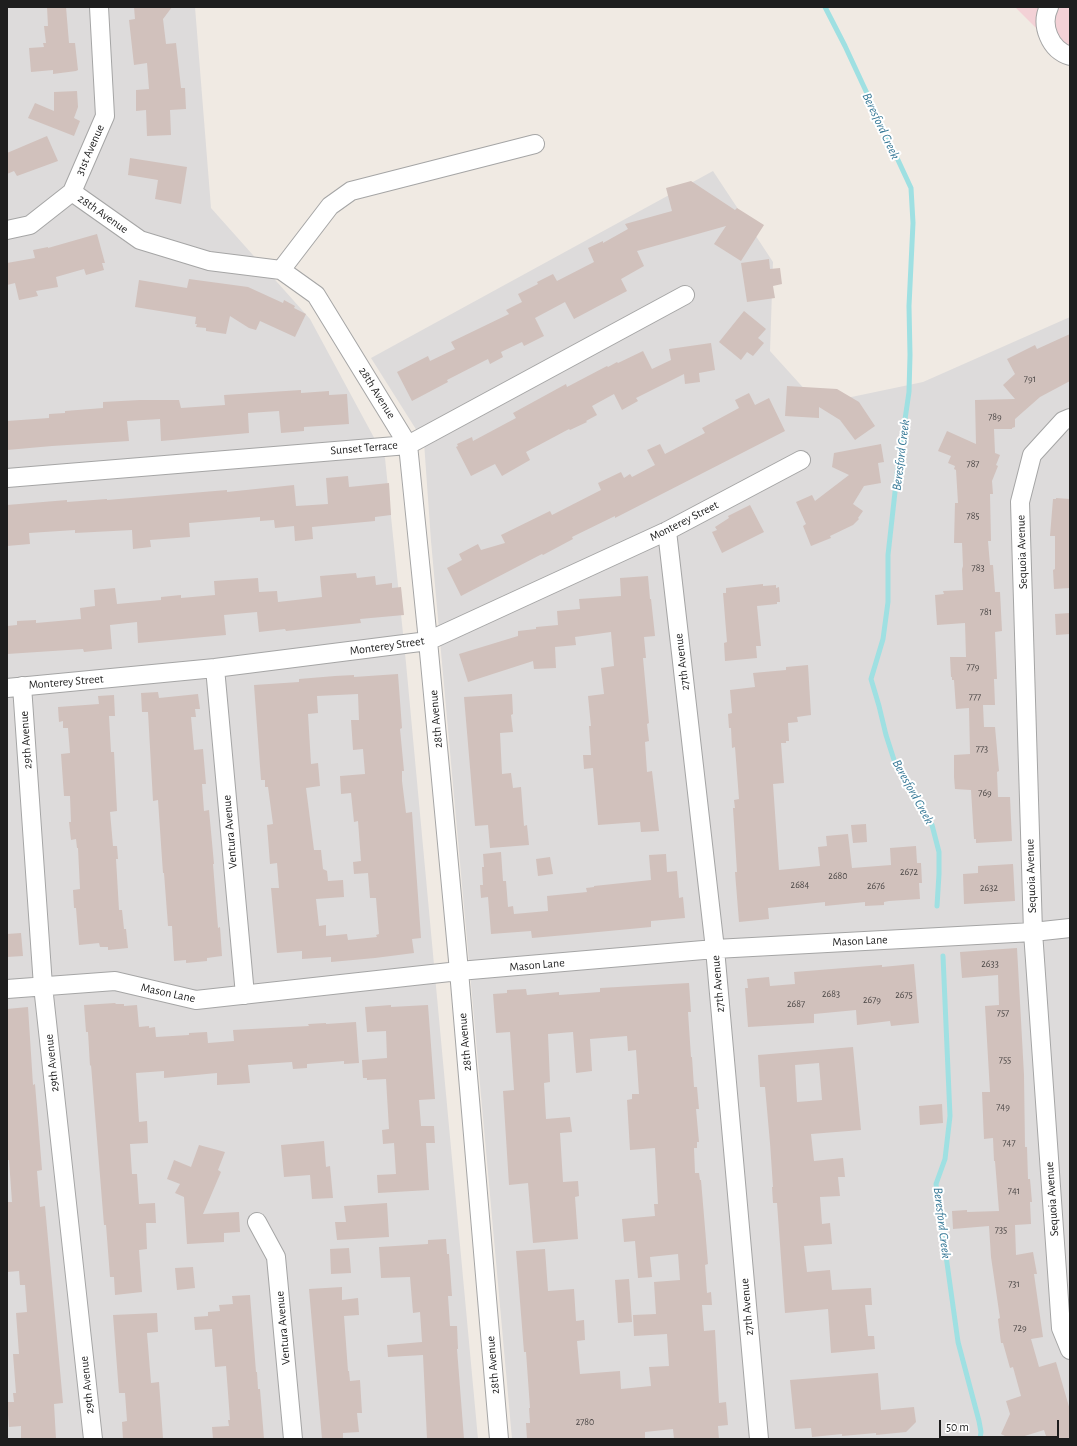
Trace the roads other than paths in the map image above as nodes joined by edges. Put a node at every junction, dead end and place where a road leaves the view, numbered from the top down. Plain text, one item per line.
1 (99, 7) edge
2 (1049, 7) edge
3 (1070, 56) edge
4 (536, 144) dead end
5 (72, 192) junction
6 (7, 230) edge
7 (280, 270) junction
8 (685, 296) dead end
9 (1070, 418) edge
10 (408, 444) junction
11 (800, 460) dead end
12 (7, 478) edge
13 (667, 531) junction
14 (428, 641) junction
15 (215, 668) junction
16 (15, 687) edge
17 (1070, 928) edge
18 (1033, 932) junction
19 (715, 949) junction
20 (459, 971) junction
21 (43, 986) junction
22 (7, 989) edge
23 (245, 995) junction
24 (257, 1222) dead end
25 (1070, 1350) edge
26 (93, 1439) edge
27 (293, 1439) edge
28 (499, 1439) edge
29 (759, 1439) edge

1 - 5 street, 31st Avenue
2 - 3 street
4 - 7 street
5 - 6 street, 31st Avenue
5 - 7 street, 28th Avenue
7 - 10 street, 28th Avenue
8 - 10 street, Sunset Terrace
9 - 18 street, Sequoia Avenue
10 - 12 street, Sunset Terrace
10 - 14 street, 28th Avenue
11 - 13 street, Monterey Street
13 - 14 street, Monterey Street
13 - 19 street, 27th Avenue
14 - 15 street, Monterey Street
14 - 20 street, 28th Avenue
15 - 16 street, Monterey Street
15 - 23 street, Ventura Avenue
16 - 21 street, 29th Avenue
17 - 18 street, Mason Lane
18 - 19 street, Mason Lane
18 - 25 street, Sequoia Avenue
19 - 20 street, Mason Lane
19 - 29 street, 27th Avenue
20 - 23 street, Mason Lane
20 - 28 street, 28th Avenue
21 - 22 street, Mason Lane
21 - 23 street, Mason Lane
21 - 26 street, 29th Avenue
24 - 27 street, Ventura Avenue

